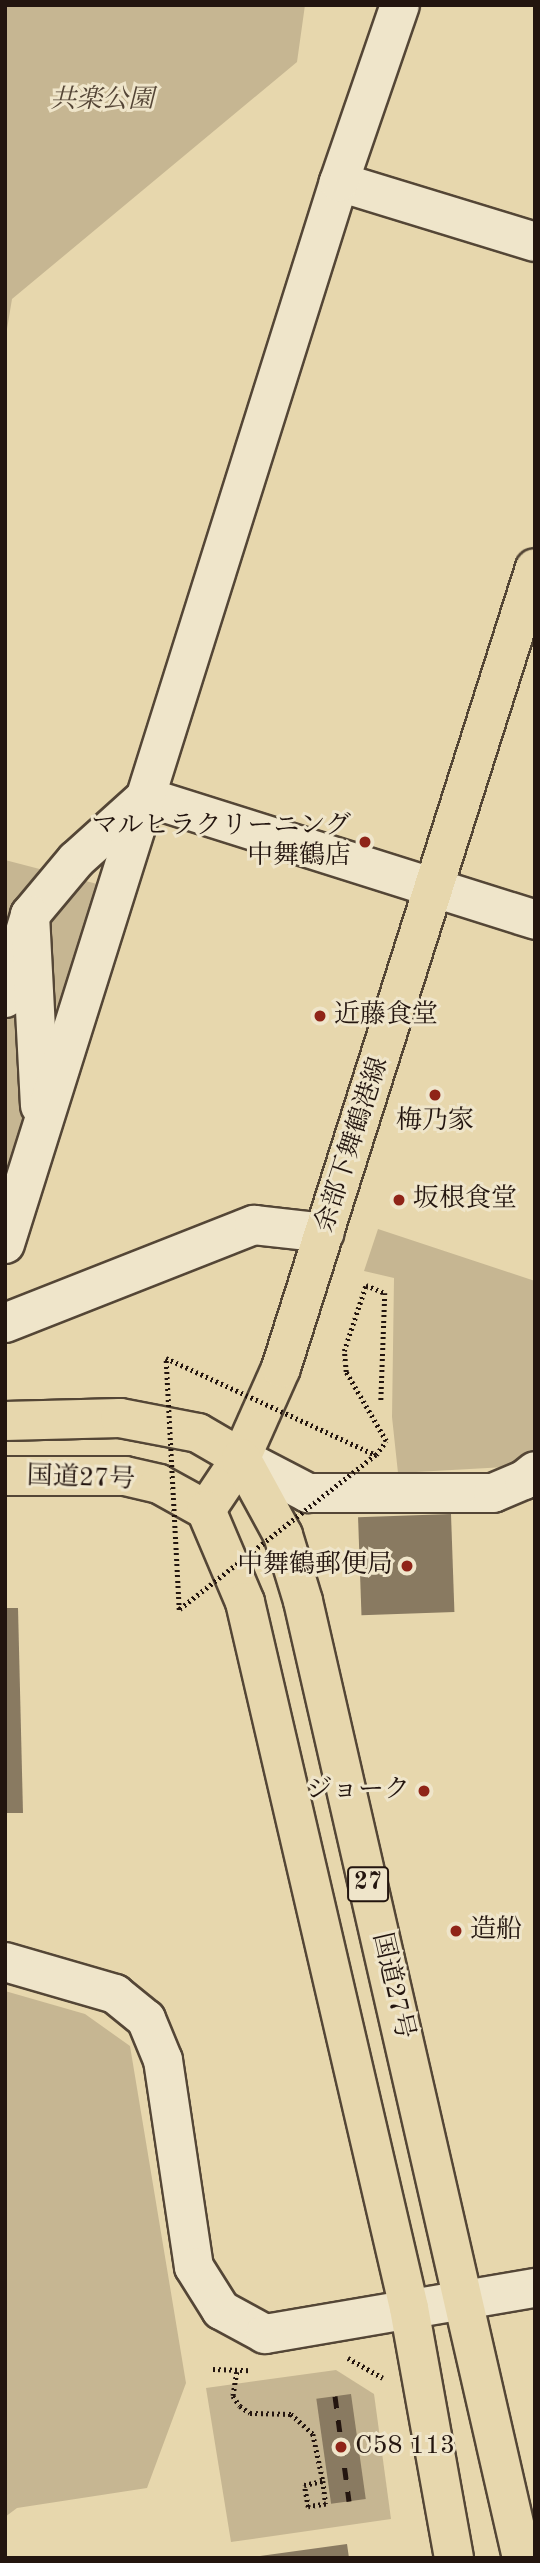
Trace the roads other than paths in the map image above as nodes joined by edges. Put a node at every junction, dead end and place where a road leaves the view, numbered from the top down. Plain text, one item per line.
1 (400, 5) edge
2 (339, 182) junction
3 (535, 242) edge
4 (535, 568) edge
5 (146, 797) junction
6 (434, 887) junction
7 (30, 915) junction
8 (535, 920) edge
9 (5, 998) edge
10 (41, 1132) junction
11 (325, 1233) junction
12 (5, 1244) edge
13 (5, 1323) edge
14 (5, 1422) edge
15 (241, 1458) junction
16 (535, 1471) edge
17 (5, 1476) edge
18 (206, 1510) junction
19 (5, 1962) edge
20 (535, 2288) edge
21 (466, 2303) junction
22 (409, 2308) junction
23 (454, 2558) edge
24 (522, 2558) edge

1 - 2 street
2 - 3 street
2 - 5 street
4 - 6 main road, 余部下舞鶴港線
5 - 6 street
5 - 7 street
5 - 10 street
6 - 8 street
6 - 11 main road, 余部下舞鶴港線
7 - 9 street
7 - 10 street
10 - 12 street
11 - 13 street
11 - 15 main road, 余部下舞鶴港線
14 - 15 main road
15 - 16 street
15 - 18 main road, 余部下舞鶴港線
15 - 21 main road, 国道27号 / 27
17 - 18 main road, 国道27号
18 - 22 main road, 27
19 - 22 street
20 - 21 street
21 - 22 street
21 - 24 main road, 国道27号 / 27
22 - 23 main road, 27

